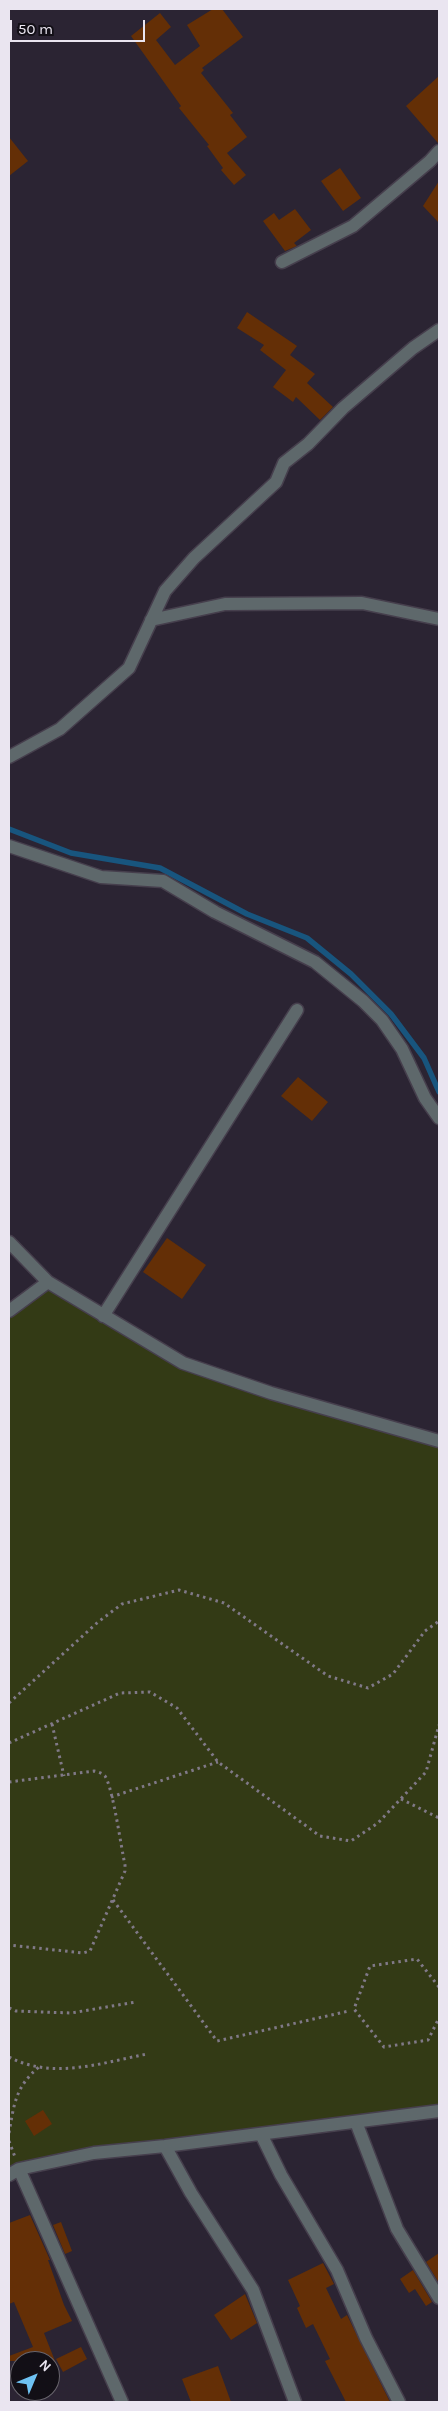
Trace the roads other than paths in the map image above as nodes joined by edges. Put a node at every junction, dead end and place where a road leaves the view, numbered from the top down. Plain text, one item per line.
1 (439, 151) edge
2 (282, 262) dead end
3 (439, 330) edge
4 (439, 619) edge
5 (151, 620) junction
6 (9, 757) edge
7 (9, 846) edge
8 (297, 1010) dead end
9 (439, 1118) edge
10 (9, 1242) edge
11 (48, 1282) junction
12 (9, 1311) edge
13 (102, 1316) junction
14 (439, 1441) edge
15 (439, 2111) edge
16 (356, 2122) junction
17 (261, 2134) junction
18 (165, 2146) junction
19 (14, 2172) edge
20 (439, 2298) edge
21 (122, 2402) edge
22 (295, 2402) edge
23 (399, 2402) edge

1 - 2 street
3 - 5 street
4 - 5 street
5 - 6 street
7 - 9 street
8 - 13 street
10 - 11 street
11 - 12 street
11 - 13 street
13 - 14 street
15 - 16 street
16 - 17 street
16 - 20 street
17 - 18 street
17 - 23 street
18 - 19 street
18 - 22 street
19 - 21 street

